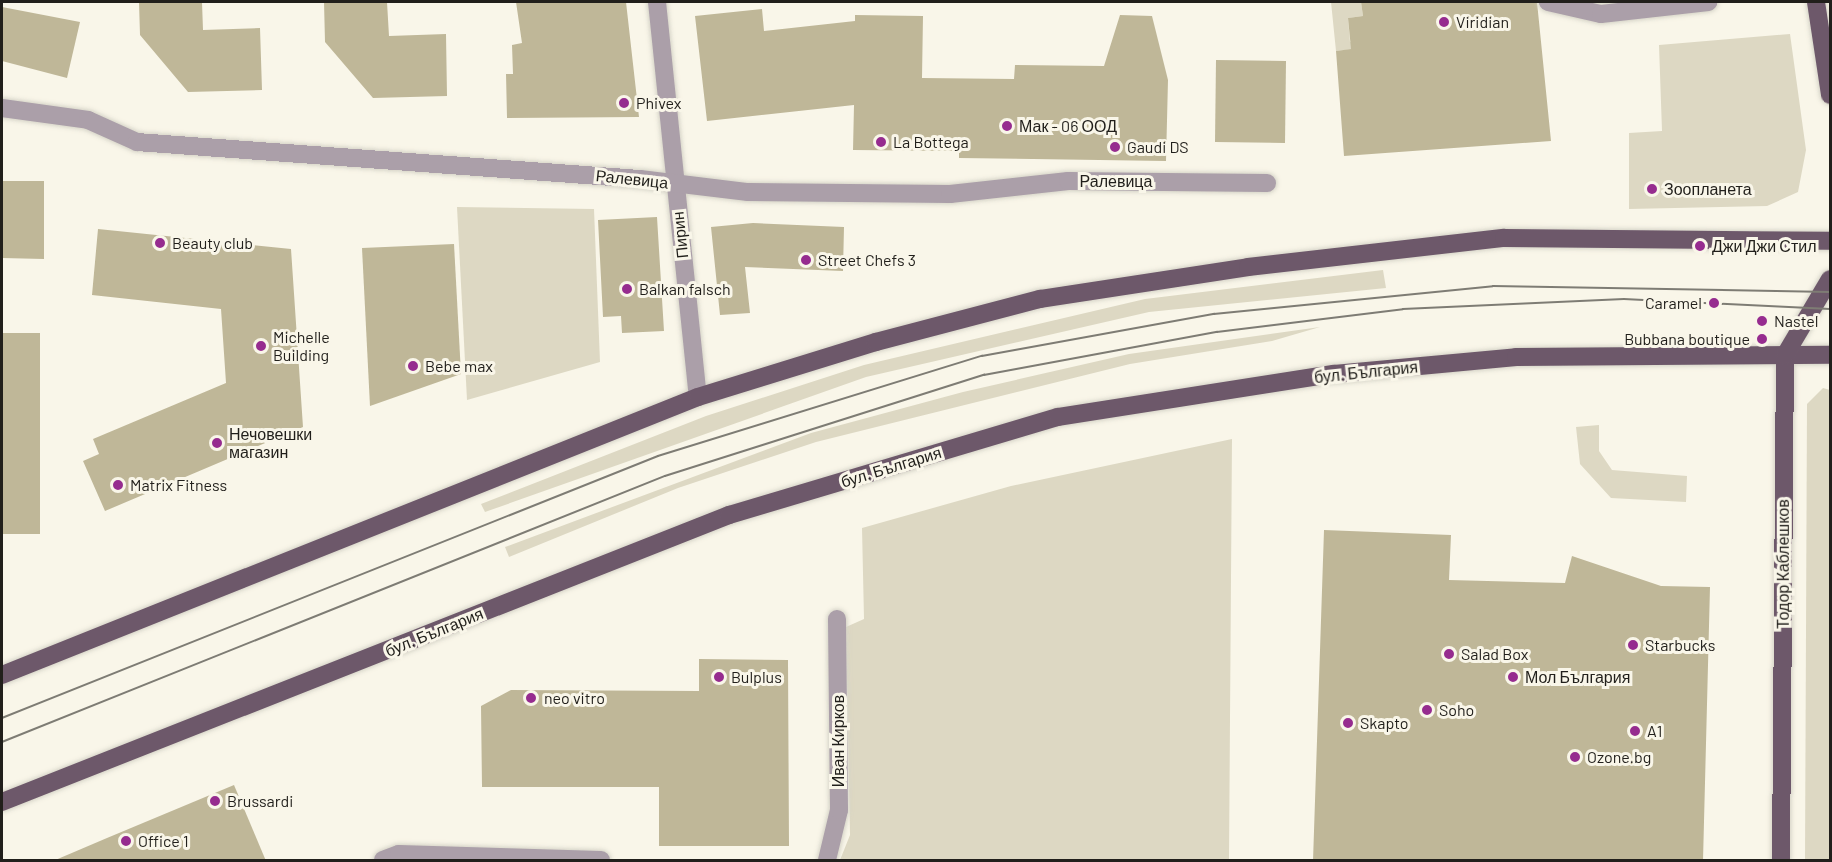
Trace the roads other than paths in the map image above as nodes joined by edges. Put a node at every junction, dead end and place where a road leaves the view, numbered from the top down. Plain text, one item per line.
1 (657, 2) edge
2 (1548, 2) edge
3 (1708, 2) edge
4 (1816, 2) edge
5 (1830, 95) edge
6 (2, 108) edge
7 (1267, 183) dead end
8 (674, 184) junction
9 (1830, 241) edge
10 (1830, 279) edge
11 (1785, 355) junction
12 (1830, 355) edge
13 (698, 397) junction
14 (837, 619) dead end
15 (2, 675) edge
16 (2, 802) edge
17 (394, 858) edge
18 (601, 861) edge
19 (827, 861) edge
20 (1781, 861) edge

1 - 8 street, Пирин
2 - 3 street
4 - 5 main road
6 - 8 street, Ралевица
7 - 8 street, Ралевица
8 - 13 street, Пирин
9 - 13 main road
10 - 11 main road
11 - 12 main road, бул. България
11 - 16 main road, бул. България
11 - 20 main road, Тодор Каблешков
13 - 15 main road
14 - 19 street, Иван Кирков
17 - 18 street

